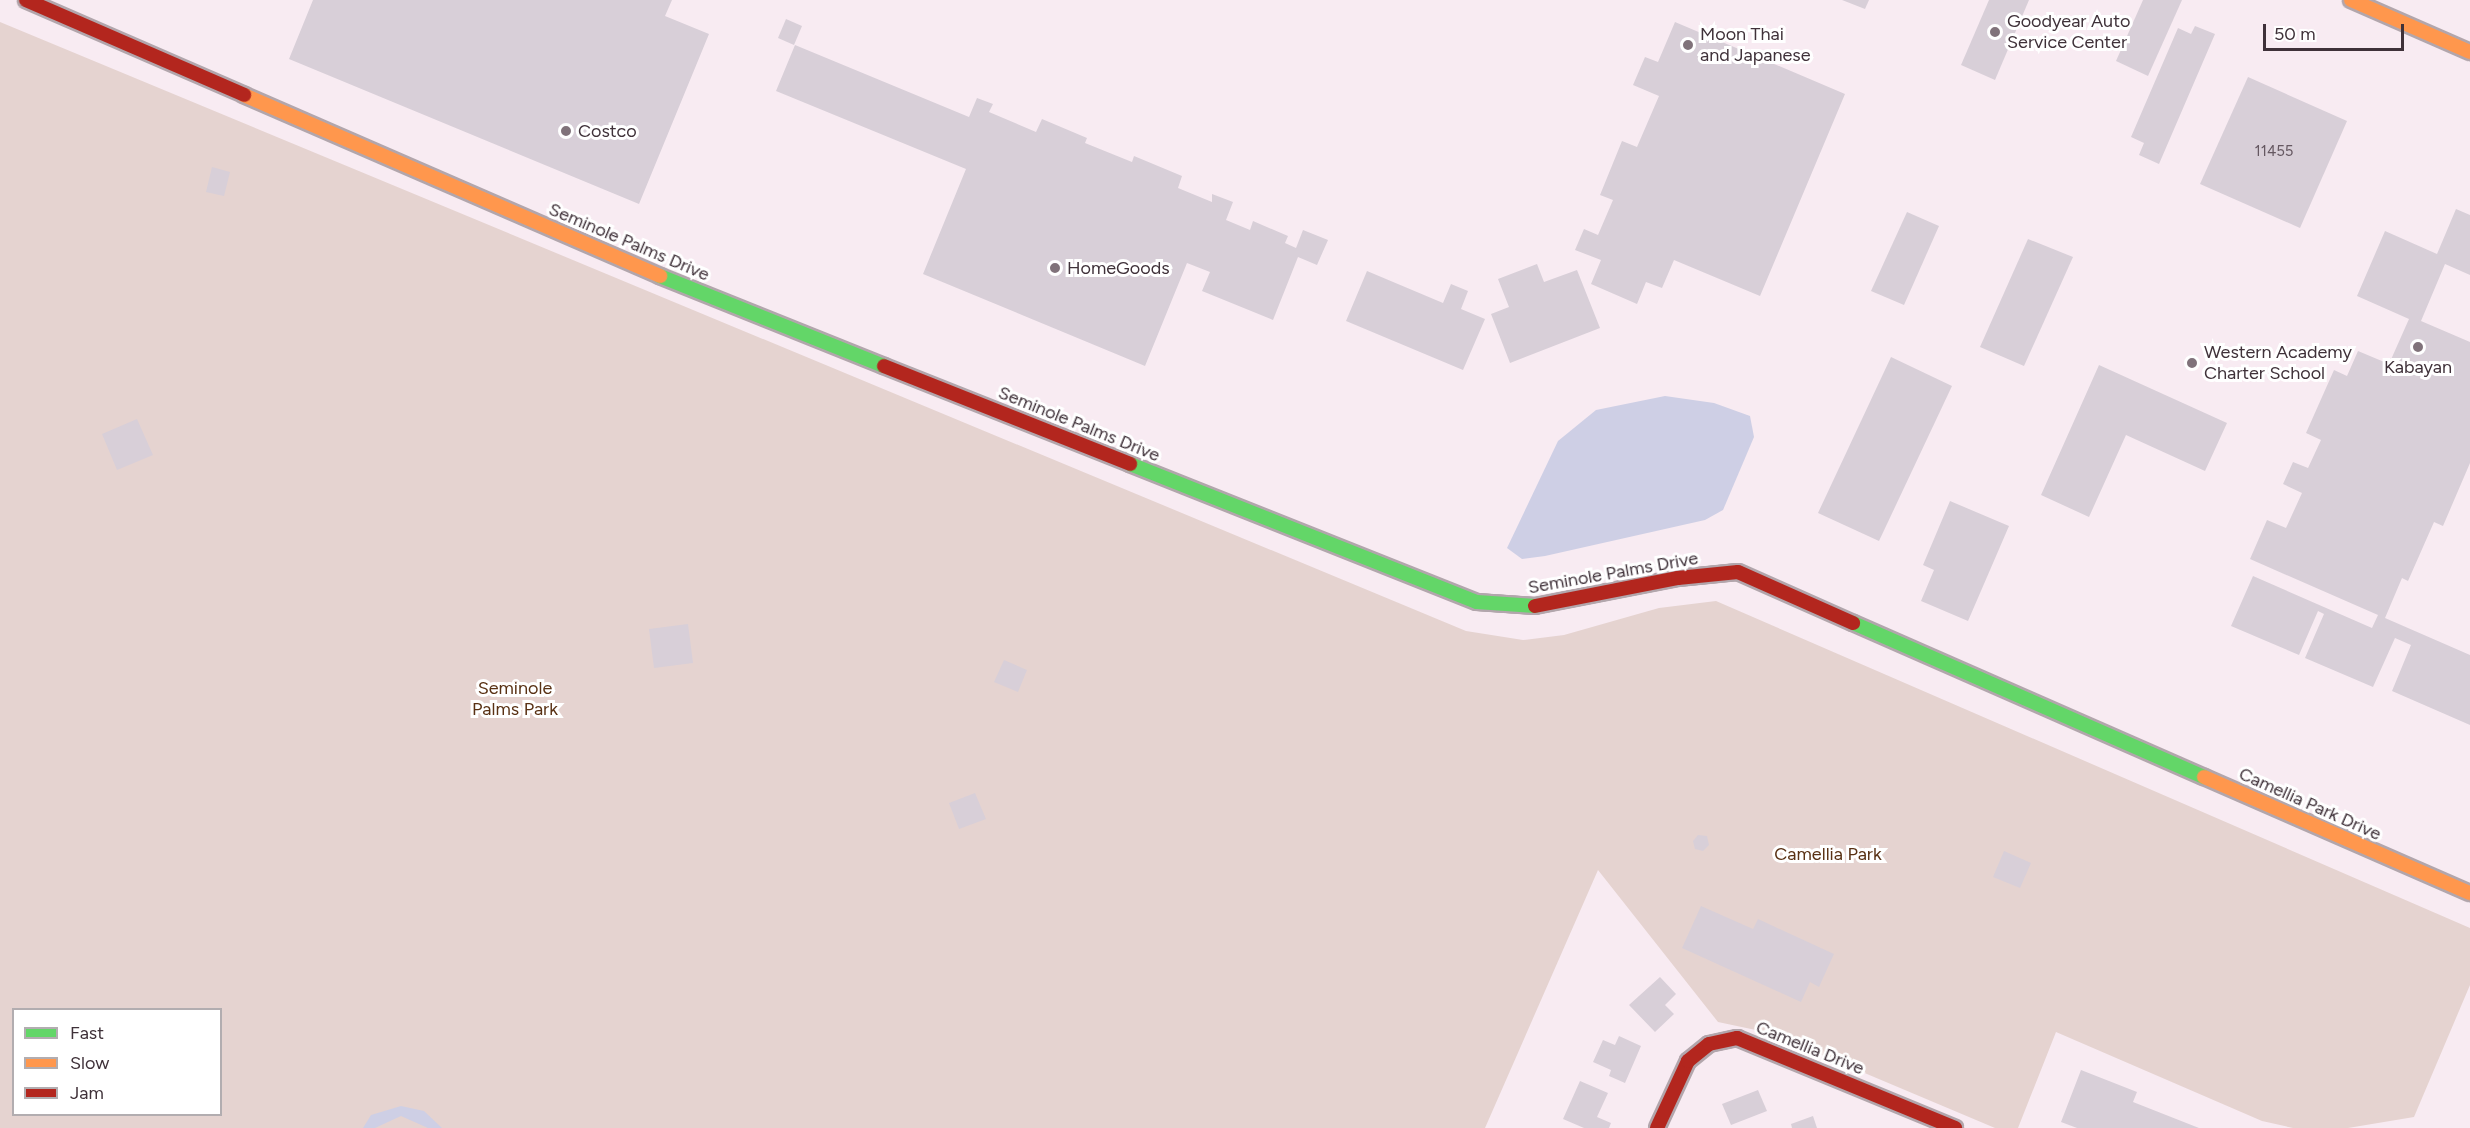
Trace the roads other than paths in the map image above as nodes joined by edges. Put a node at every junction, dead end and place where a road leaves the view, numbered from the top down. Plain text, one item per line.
1 (26, 0) edge
2 (2351, 0) edge
3 (2470, 52) edge
4 (2136, 747) joint
5 (2470, 893) edge
6 (1657, 1128) edge
7 (1955, 1128) edge

1 - 4 main road, Seminole Palms Drive
2 - 3 main road
4 - 5 main road, Camellia Park Drive
6 - 7 main road, Camellia Drive

